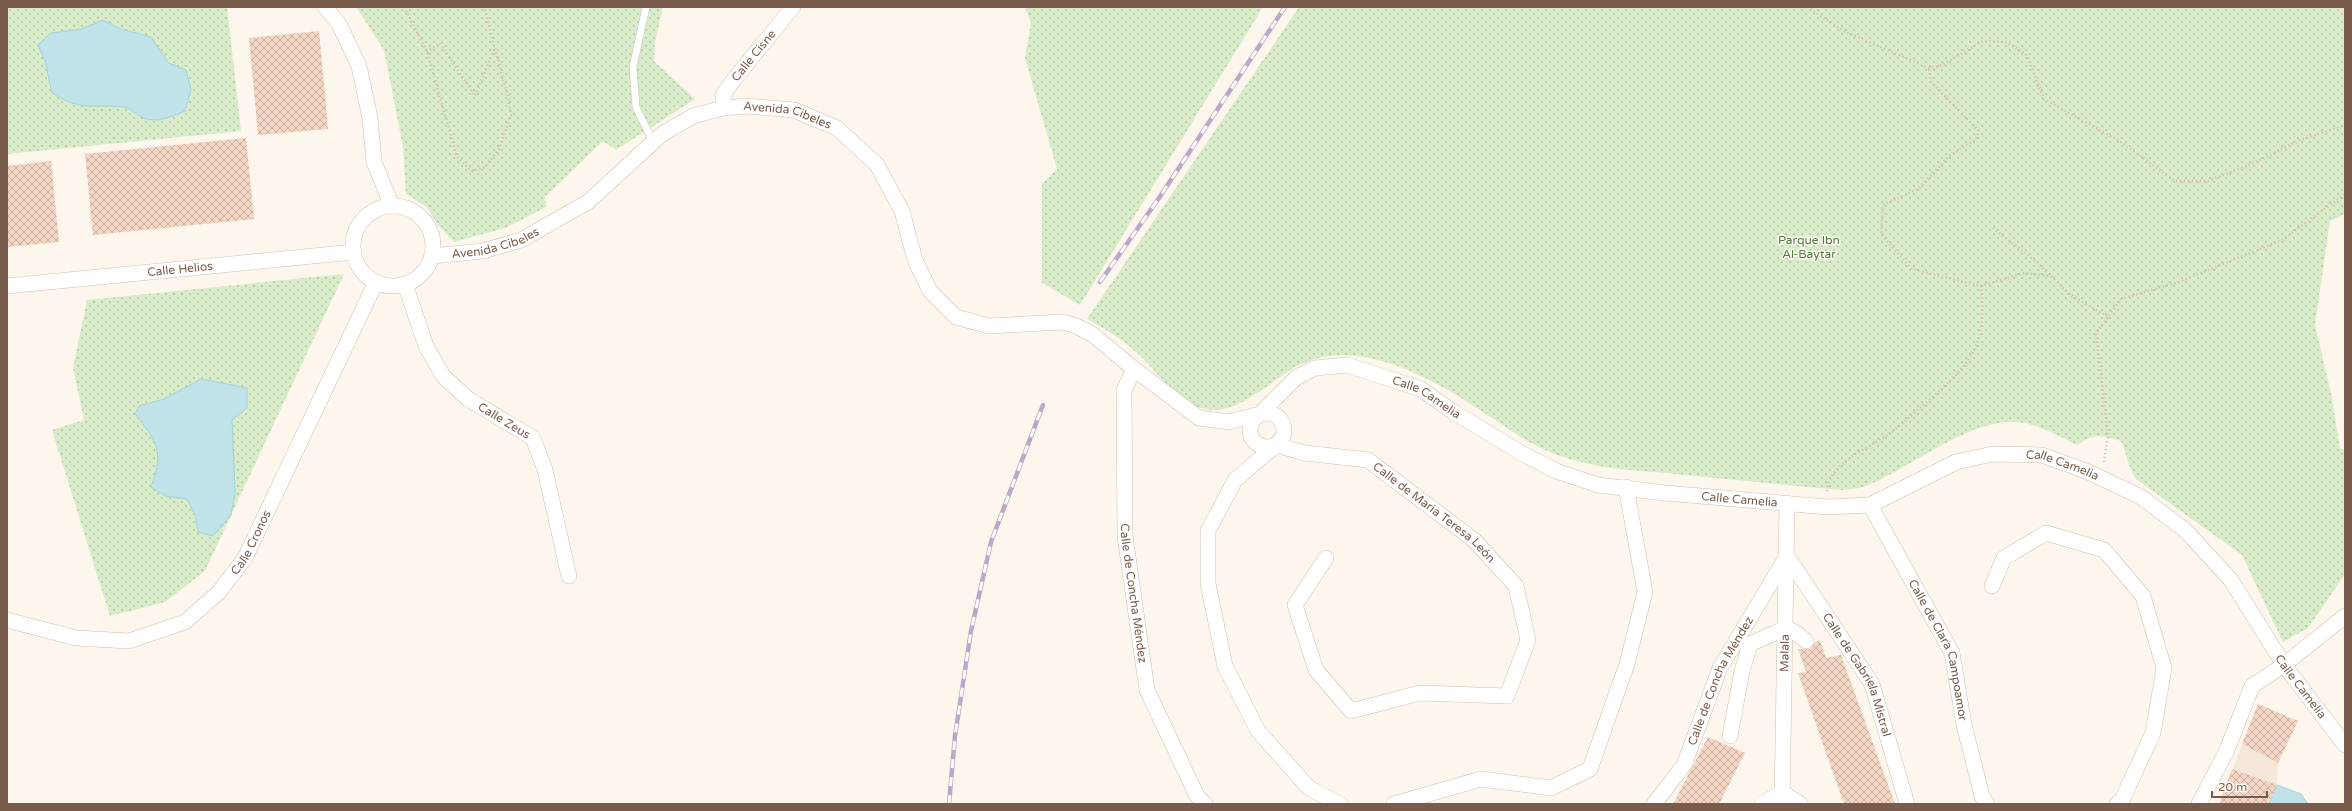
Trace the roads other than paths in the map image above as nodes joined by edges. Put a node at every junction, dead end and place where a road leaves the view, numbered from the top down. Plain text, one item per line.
1 (325, 7) edge
2 (646, 7) edge
3 (793, 7) edge
4 (723, 108) junction
5 (653, 142) junction
6 (392, 206) junction
7 (354, 252) junction
8 (432, 256) junction
9 (376, 282) junction
10 (405, 284) junction
11 (7, 286) edge
12 (1134, 369) junction
13 (1260, 414) junction
14 (1276, 445) junction
15 (1626, 487) junction
16 (1787, 503) junction
17 (1870, 505) junction
18 (1787, 556) junction
19 (1326, 558) dead end
20 (569, 576) dead end
21 (1992, 586) dead end
22 (2345, 616) edge
23 (7, 620) edge
24 (1786, 628) junction
25 (1806, 641) dead end
26 (2284, 665) junction
27 (1730, 736) dead end
28 (2345, 744) edge
29 (1782, 798) edge
30 (1205, 804) edge
31 (1340, 804) edge
32 (1394, 804) edge
33 (1654, 804) edge
34 (1762, 804) edge
35 (1800, 804) edge
36 (1907, 804) edge
37 (1987, 804) edge
38 (2117, 804) edge
39 (2199, 804) edge

1 - 6 street
2 - 5 lane
3 - 4 street, Calle Cisne
4 - 5 street, Avenida Cibeles
4 - 12 street, Avenida Cibeles
5 - 8 street, Avenida Cibeles
6 - 7 street
6 - 8 street
7 - 9 street
7 - 11 street, Calle Helios
8 - 10 street
9 - 10 street
9 - 23 street, Calle Cronos
10 - 20 street, Calle Zeus
12 - 13 street
12 - 30 street, Calle de Concha Méndez
13 - 14 street
13 - 14 street
13 - 15 street, Calle Camelia
14 - 19 street, Calle de Maria Teresa León
14 - 31 street
15 - 16 street, Calle Camelia
15 - 32 street
16 - 17 street, Calle Camelia
16 - 18 street, Malala
17 - 26 street, Calle Camelia
17 - 37 street, Calle de Clara Campoamor
18 - 24 street, Malala
18 - 33 street, Calle de Concha Méndez
18 - 36 street, Calle de Gabriela Mistral
21 - 38 street
22 - 26 street
24 - 25 street
24 - 27 street
24 - 29 street, Malala
26 - 28 street, Calle Camelia
26 - 39 street
29 - 34 street
29 - 35 street

